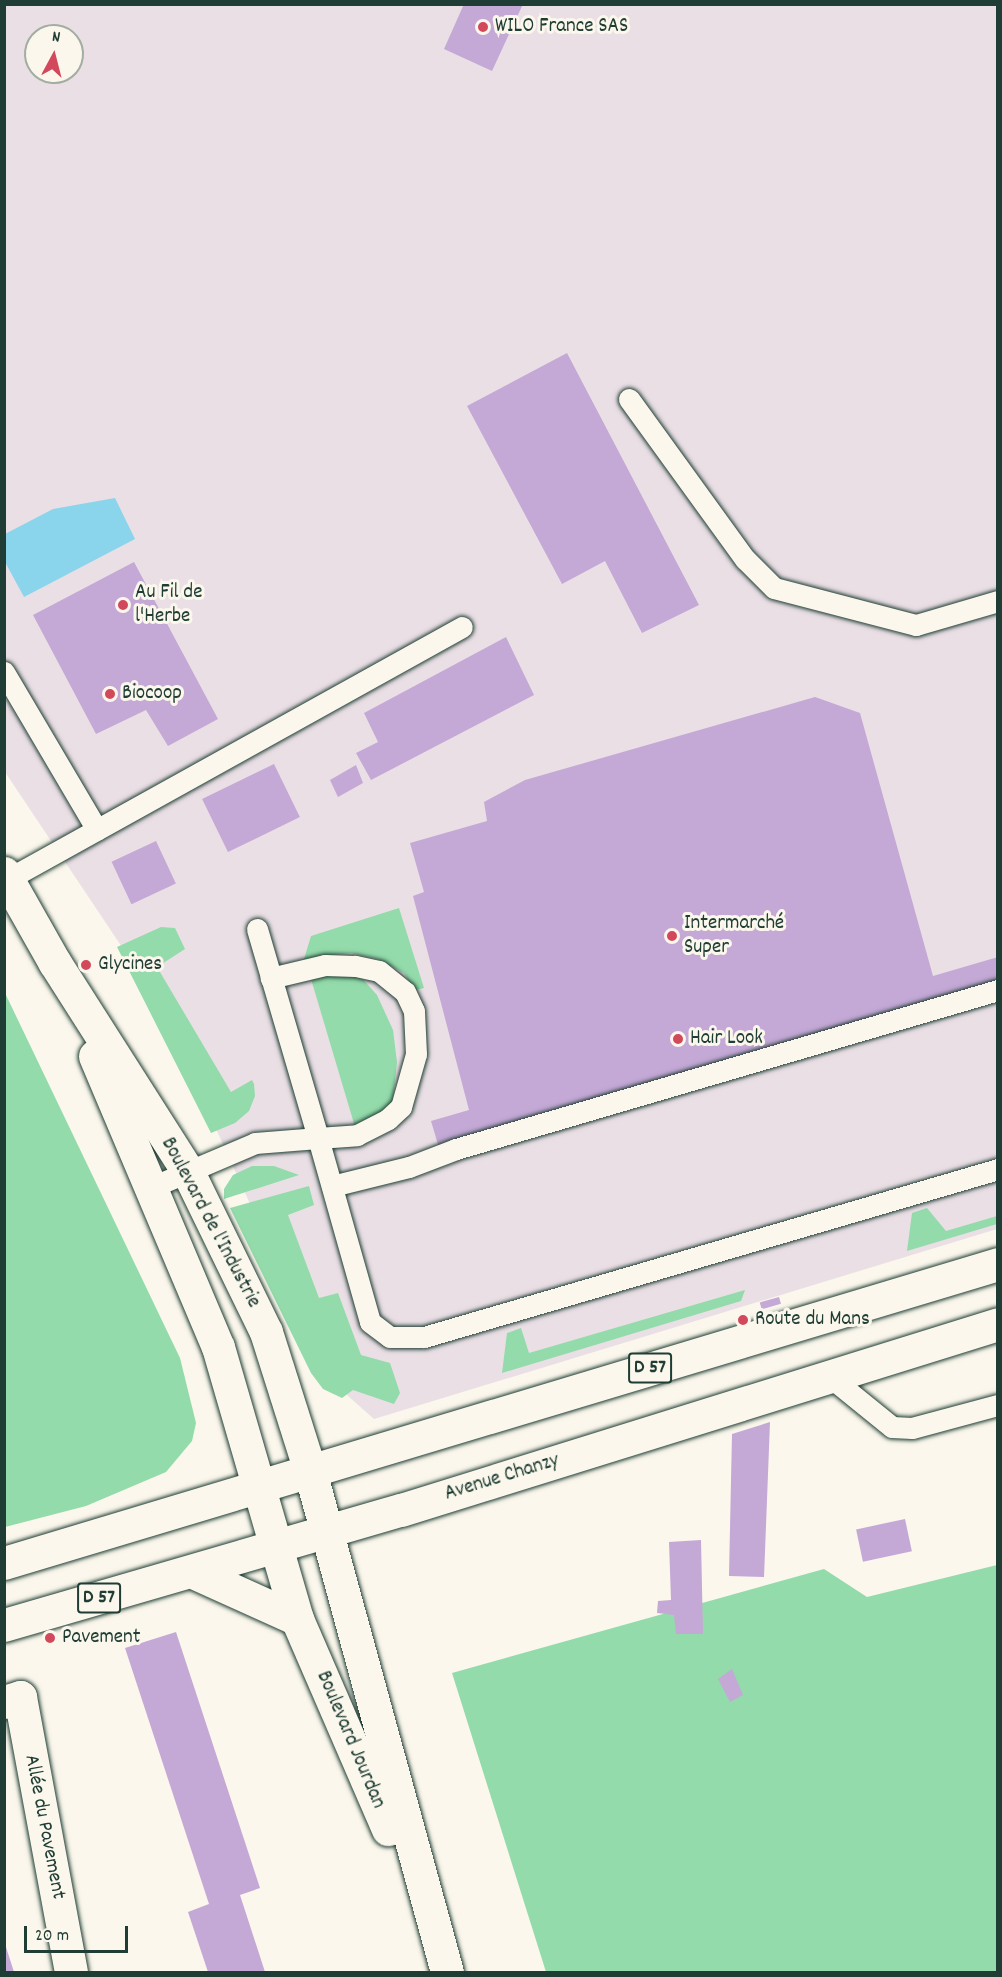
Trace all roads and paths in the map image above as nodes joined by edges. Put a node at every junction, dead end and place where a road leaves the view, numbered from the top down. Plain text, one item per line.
1 (629, 399) dead end
2 (998, 601) edge
3 (462, 627) dead end
4 (4, 672) edge
5 (97, 830) junction
6 (6, 876) edge
7 (257, 929) dead end
8 (54, 963) junction
9 (271, 978) junction
10 (998, 990) edge
11 (318, 1138) junction
12 (998, 1169) edge
13 (188, 1172) junction
14 (332, 1186) junction
15 (152, 1188) junction
16 (998, 1264) edge
17 (998, 1324) edge
18 (829, 1376) junction
19 (998, 1405) edge
20 (310, 1470) junction
21 (260, 1485) junction
22 (327, 1532) junction
23 (276, 1547) junction
24 (4, 1563) edge
25 (193, 1572) junction
26 (297, 1619) junction
27 (4, 1624) edge
28 (12, 1700) edge
29 (432, 1929) junction
30 (72, 1972) edge
31 (447, 1972) edge

1 - 2 lane
3 - 5 lane
4 - 5 lane
5 - 6 lane
6 - 8 street, Boulevard de l'Industrie
7 - 9 lane
8 - 13 street, Boulevard de l'Industrie
8 - 15 street, Boulevard de l'Industrie
9 - 11 lane
9 - 11 lane
10 - 14 lane
11 - 13 lane
11 - 14 lane
12 - 14 lane
13 - 15 lane
13 - 20 street, Boulevard de l'Industrie
15 - 21 street, Boulevard de l'Industrie
16 - 20 street, D 57
17 - 18 street, Avenue Chanzy / D 57
18 - 19 lane
18 - 22 street, Avenue Chanzy / D 57
20 - 21 street, D 57
20 - 22 street, Boulevard de l'Industrie
21 - 23 street, Boulevard de l'Industrie
21 - 24 street, D 57
22 - 23 street, Avenue Chanzy / D 57
22 - 29 street, Boulevard Jourdan
23 - 25 street, Avenue Chanzy / D 57
23 - 26 street, Boulevard Jourdan
25 - 26 street
25 - 27 street, Avenue Chanzy / D 57
26 - 29 street, Boulevard Jourdan
28 - 30 street, Allée du Pavement
29 - 31 street, Boulevard Jourdan

